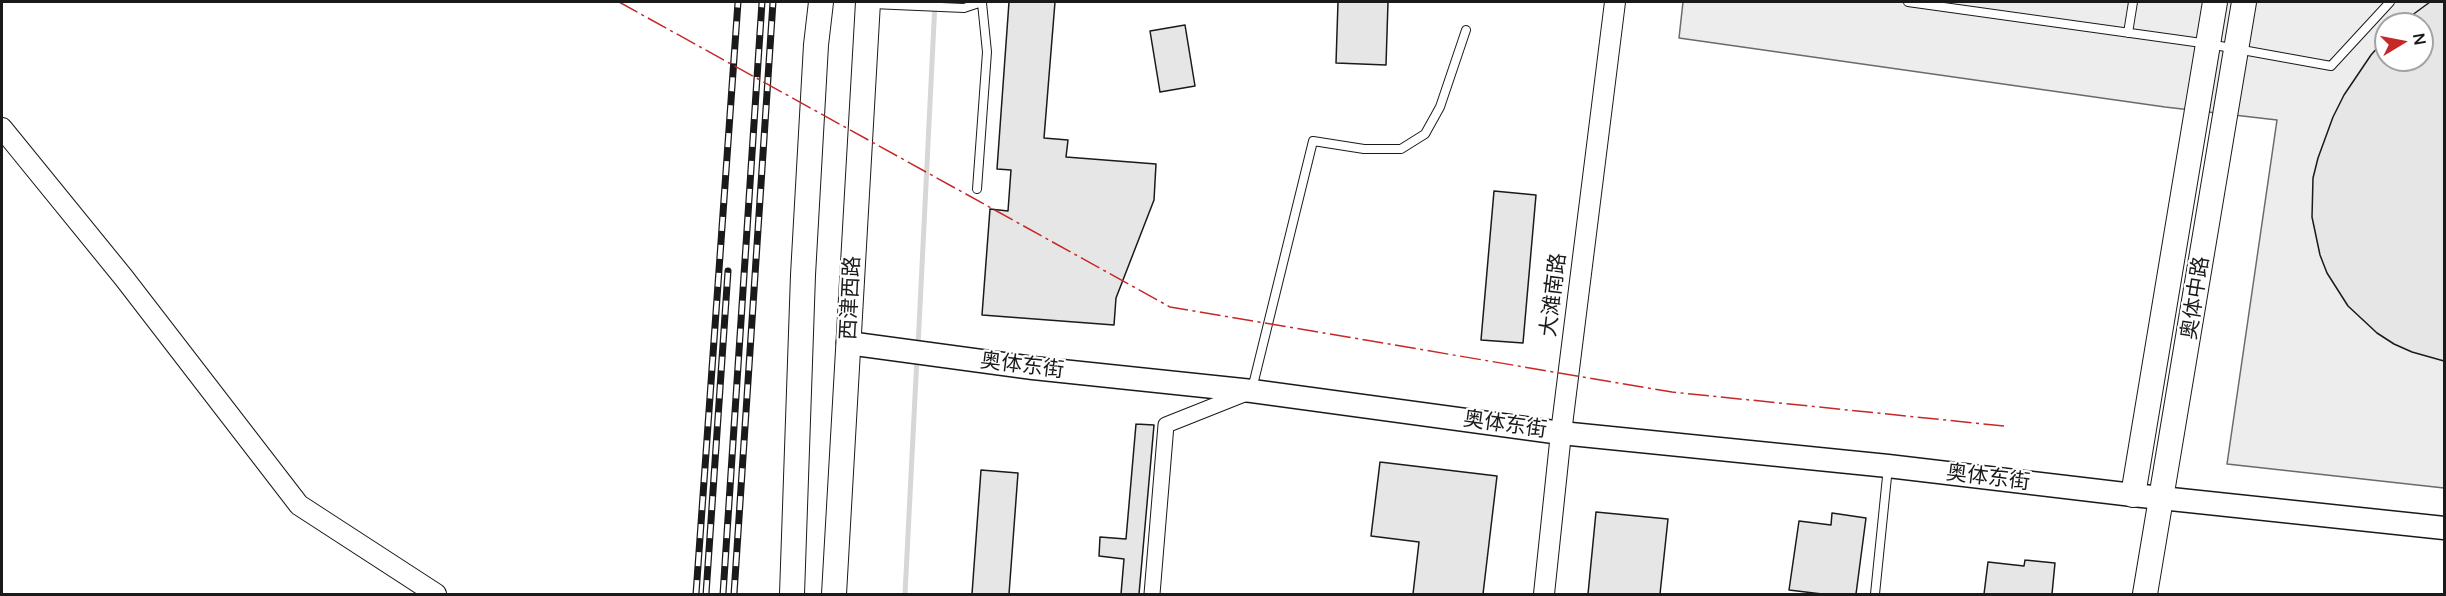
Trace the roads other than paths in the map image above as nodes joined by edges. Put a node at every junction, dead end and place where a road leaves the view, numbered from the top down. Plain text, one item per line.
1 (821, 2) edge
2 (982, 2) edge
3 (1615, 2) edge
4 (1908, 2) edge
5 (2133, 2) edge
6 (2215, 2) edge
7 (2244, 2) edge
8 (2390, 2) edge
9 (868, 3) edge
10 (1967, 6) edge
11 (1466, 30) dead end
12 (2128, 33) junction
13 (2209, 44) junction
14 (2238, 49) junction
15 (2, 128) edge
16 (977, 189) dead end
17 (848, 343) junction
18 (1251, 391) junction
19 (1561, 433) junction
20 (1888, 466) junction
21 (2133, 495) junction
22 (2162, 498) junction
23 (2445, 528) edge
24 (436, 594) edge
25 (792, 594) edge
26 (834, 594) edge
27 (1152, 594) edge
28 (1544, 594) edge
29 (1875, 594) edge
30 (2145, 594) edge

1 - 25 main road
2 - 9 lane
2 - 16 lane
3 - 19 street, 大滩南路
4 - 10 lane
5 - 12 lane
6 - 13 main road, 奥体中路
7 - 14 main road, 奥体中路
8 - 14 lane
9 - 17 main road, 西津西路
10 - 12 lane
11 - 18 lane
12 - 13 lane
13 - 14 lane
13 - 21 main road, 奥体中路
14 - 22 main road, 奥体中路
15 - 24 street
17 - 18 main road, 奥体东街
17 - 26 main road, 西津西路
18 - 19 main road, 奥体东街
18 - 27 street
19 - 20 main road, 奥体东街
19 - 28 street, 大滩南路
20 - 21 main road, 奥体东街
20 - 29 lane
21 - 22 main road, 奥体东街
22 - 23 main road, 奥体东街
22 - 30 main road, 奥体中路

